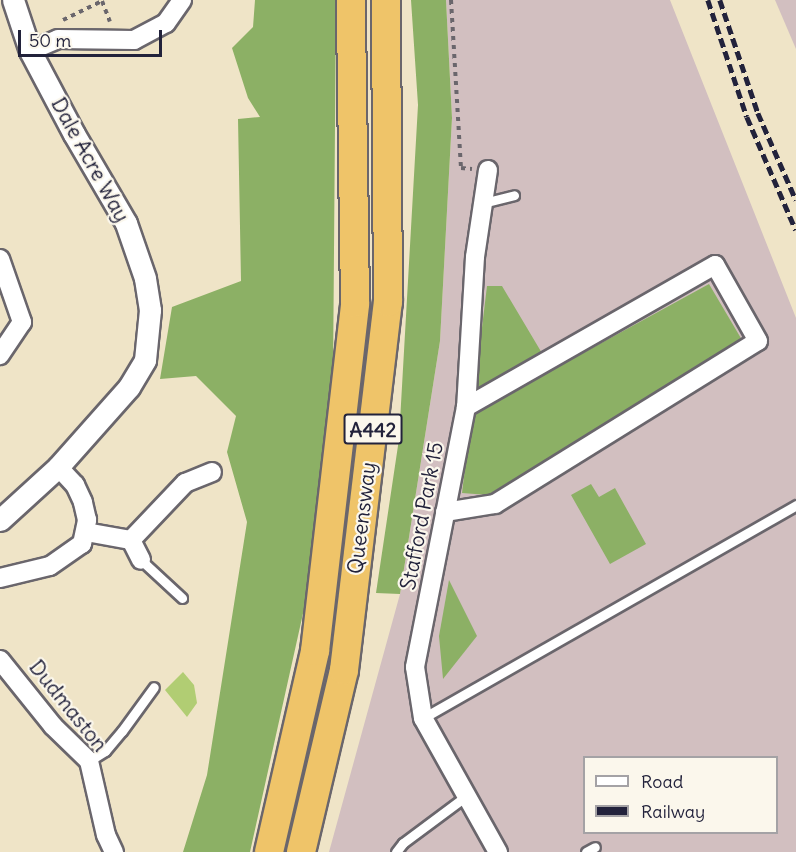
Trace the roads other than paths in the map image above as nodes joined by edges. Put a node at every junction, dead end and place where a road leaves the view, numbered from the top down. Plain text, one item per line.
1 (13, 0) edge
2 (182, 0) edge
3 (351, 0) edge
4 (386, 0) edge
5 (30, 51) junction
6 (488, 170) road end
7 (514, 195) dead end
8 (483, 203) junction
9 (0, 260) edge
10 (0, 356) edge
11 (466, 407) junction
12 (58, 467) junction
13 (212, 472) dead end
14 (796, 505) edge
15 (445, 512) junction
16 (0, 520) edge
17 (86, 532) junction
18 (132, 540) junction
19 (141, 560) joint
20 (0, 578) edge
21 (182, 598) dead end
22 (0, 660) edge
23 (154, 687) dead end
24 (423, 718) junction
25 (89, 761) junction
26 (466, 796) junction
27 (114, 852) edge
28 (269, 852) edge
29 (301, 852) edge
30 (396, 852) edge
31 (498, 852) edge

1 - 5 street, Dale Acre Way
2 - 5 street
3 - 28 highway, Queensway / A442
4 - 29 highway, Queensway / A442
5 - 12 street, Dale Acre Way
6 - 8 street, Stafford Park 15
7 - 8 lane
8 - 11 street, Stafford Park 15
9 - 10 street
11 - 15 street, Stafford Park 15
11 - 15 street
12 - 16 street, Dale Acre Way
12 - 17 street
13 - 18 street
14 - 24 lane
15 - 24 street, Stafford Park 15
17 - 18 street
17 - 20 street
18 - 19 street
19 - 21 lane
22 - 25 street, Dudmaston
23 - 25 lane
24 - 26 street, Stafford Park 15
25 - 27 street, Dudmaston
26 - 30 lane
26 - 31 street, Stafford Park 15

